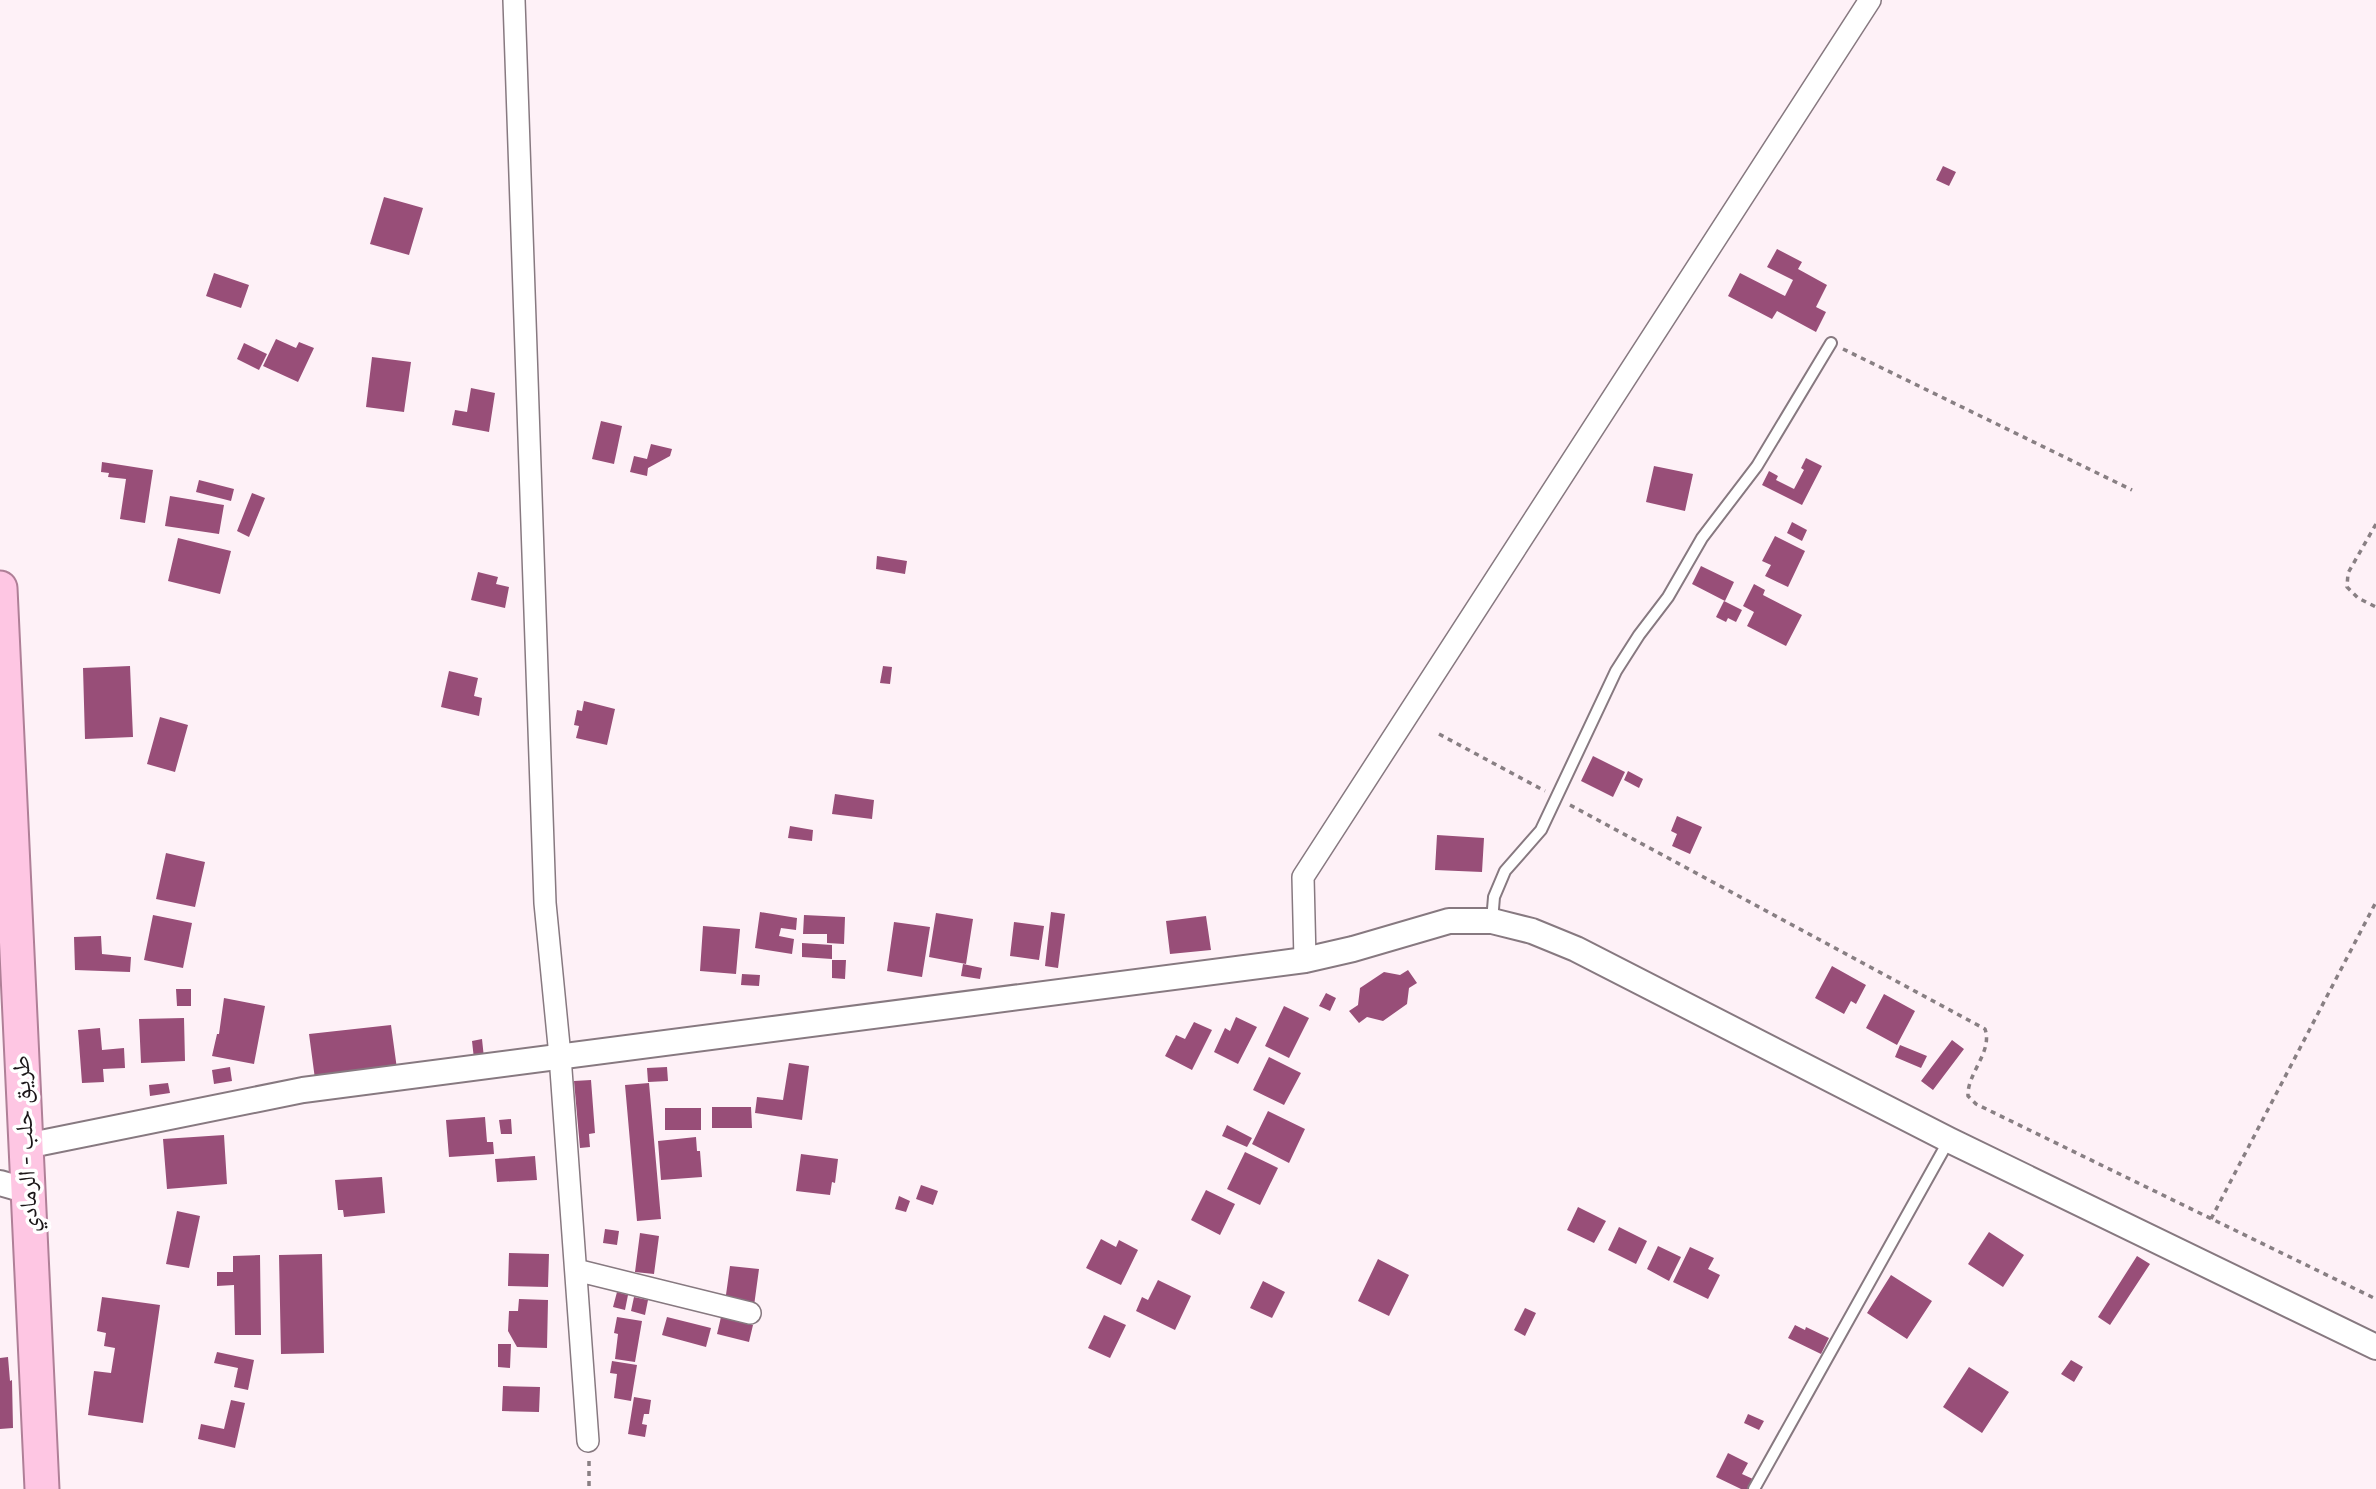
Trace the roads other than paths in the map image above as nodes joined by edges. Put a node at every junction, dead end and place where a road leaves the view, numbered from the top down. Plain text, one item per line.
1 (514, 0) edge
2 (1870, 0) edge
3 (1831, 343) road end
4 (0, 588) edge
5 (1492, 921) junction
6 (1305, 960) junction
7 (560, 1056) junction
8 (1949, 1140) junction
9 (26, 1146) junction
10 (14, 1187) edge
11 (576, 1270) junction
12 (750, 1313) dead end
13 (2376, 1347) edge
14 (588, 1441) road end
15 (41, 1489) edge
16 (1754, 1489) edge

1 - 7 street
2 - 6 street
3 - 5 lane
4 - 9 highway, طريق حلب - الرمادي
5 - 6 street
5 - 8 street
6 - 7 street
7 - 9 street
7 - 11 street
8 - 13 street
8 - 16 lane
9 - 10 highway, طريق حلب - الرمادي
10 - 15 highway, طريق حلب - الرمادي
11 - 12 street
11 - 14 street

